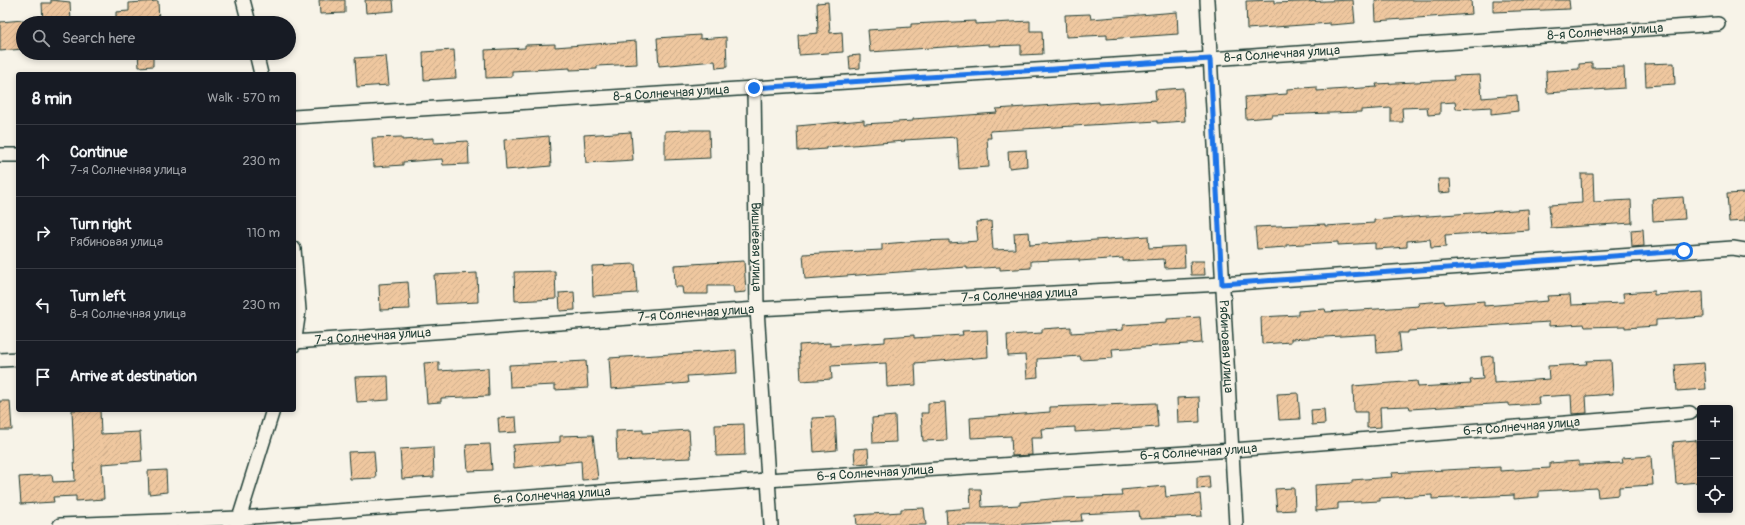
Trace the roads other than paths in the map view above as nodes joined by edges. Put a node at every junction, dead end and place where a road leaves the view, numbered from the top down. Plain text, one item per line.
1 (243, 0) edge
2 (1207, 0) edge
3 (247, 16) edge
4 (1718, 24) dead end
5 (1210, 59) junction
6 (258, 60) edge
7 (261, 72) edge
8 (754, 88) junction
9 (296, 117) edge
10 (0, 155) edge
11 (16, 155) edge
12 (1745, 250) edge
13 (296, 273) edge
14 (1222, 284) junction
15 (757, 309) junction
16 (296, 330) edge
17 (296, 343) edge
18 (16, 359) edge
19 (0, 360) edge
20 (272, 412) edge
21 (1690, 413) dead end
22 (1233, 450) junction
23 (767, 480) junction
24 (238, 521) edge
25 (60, 525) edge
26 (771, 525) edge
27 (1236, 525) edge

1 - 3 street
2 - 5 street, Рябиновая улица
4 - 5 street, 8-я Солнечная улица
5 - 8 street, 8-я Солнечная улица
5 - 14 street, Рябиновая улица
6 - 7 street
8 - 9 street, 8-я Солнечная улица
8 - 15 street, Вишнёвая улица
10 - 11 street
12 - 14 street, 7-я Солнечная улица
13 - 16 street
14 - 15 street, 7-я Солнечная улица
14 - 22 street, Рябиновая улица
15 - 17 street, 7-я Солнечная улица
15 - 23 street, Вишнёвая улица
18 - 19 street
20 - 24 street
21 - 22 street, 6-я Солнечная улица
22 - 23 street, 6-я Солнечная улица
22 - 27 street, Рябиновая улица
23 - 24 street, 6-я Солнечная улица
23 - 26 street, Вишнёвая улица
24 - 25 street, 6-я Солнечная улица

